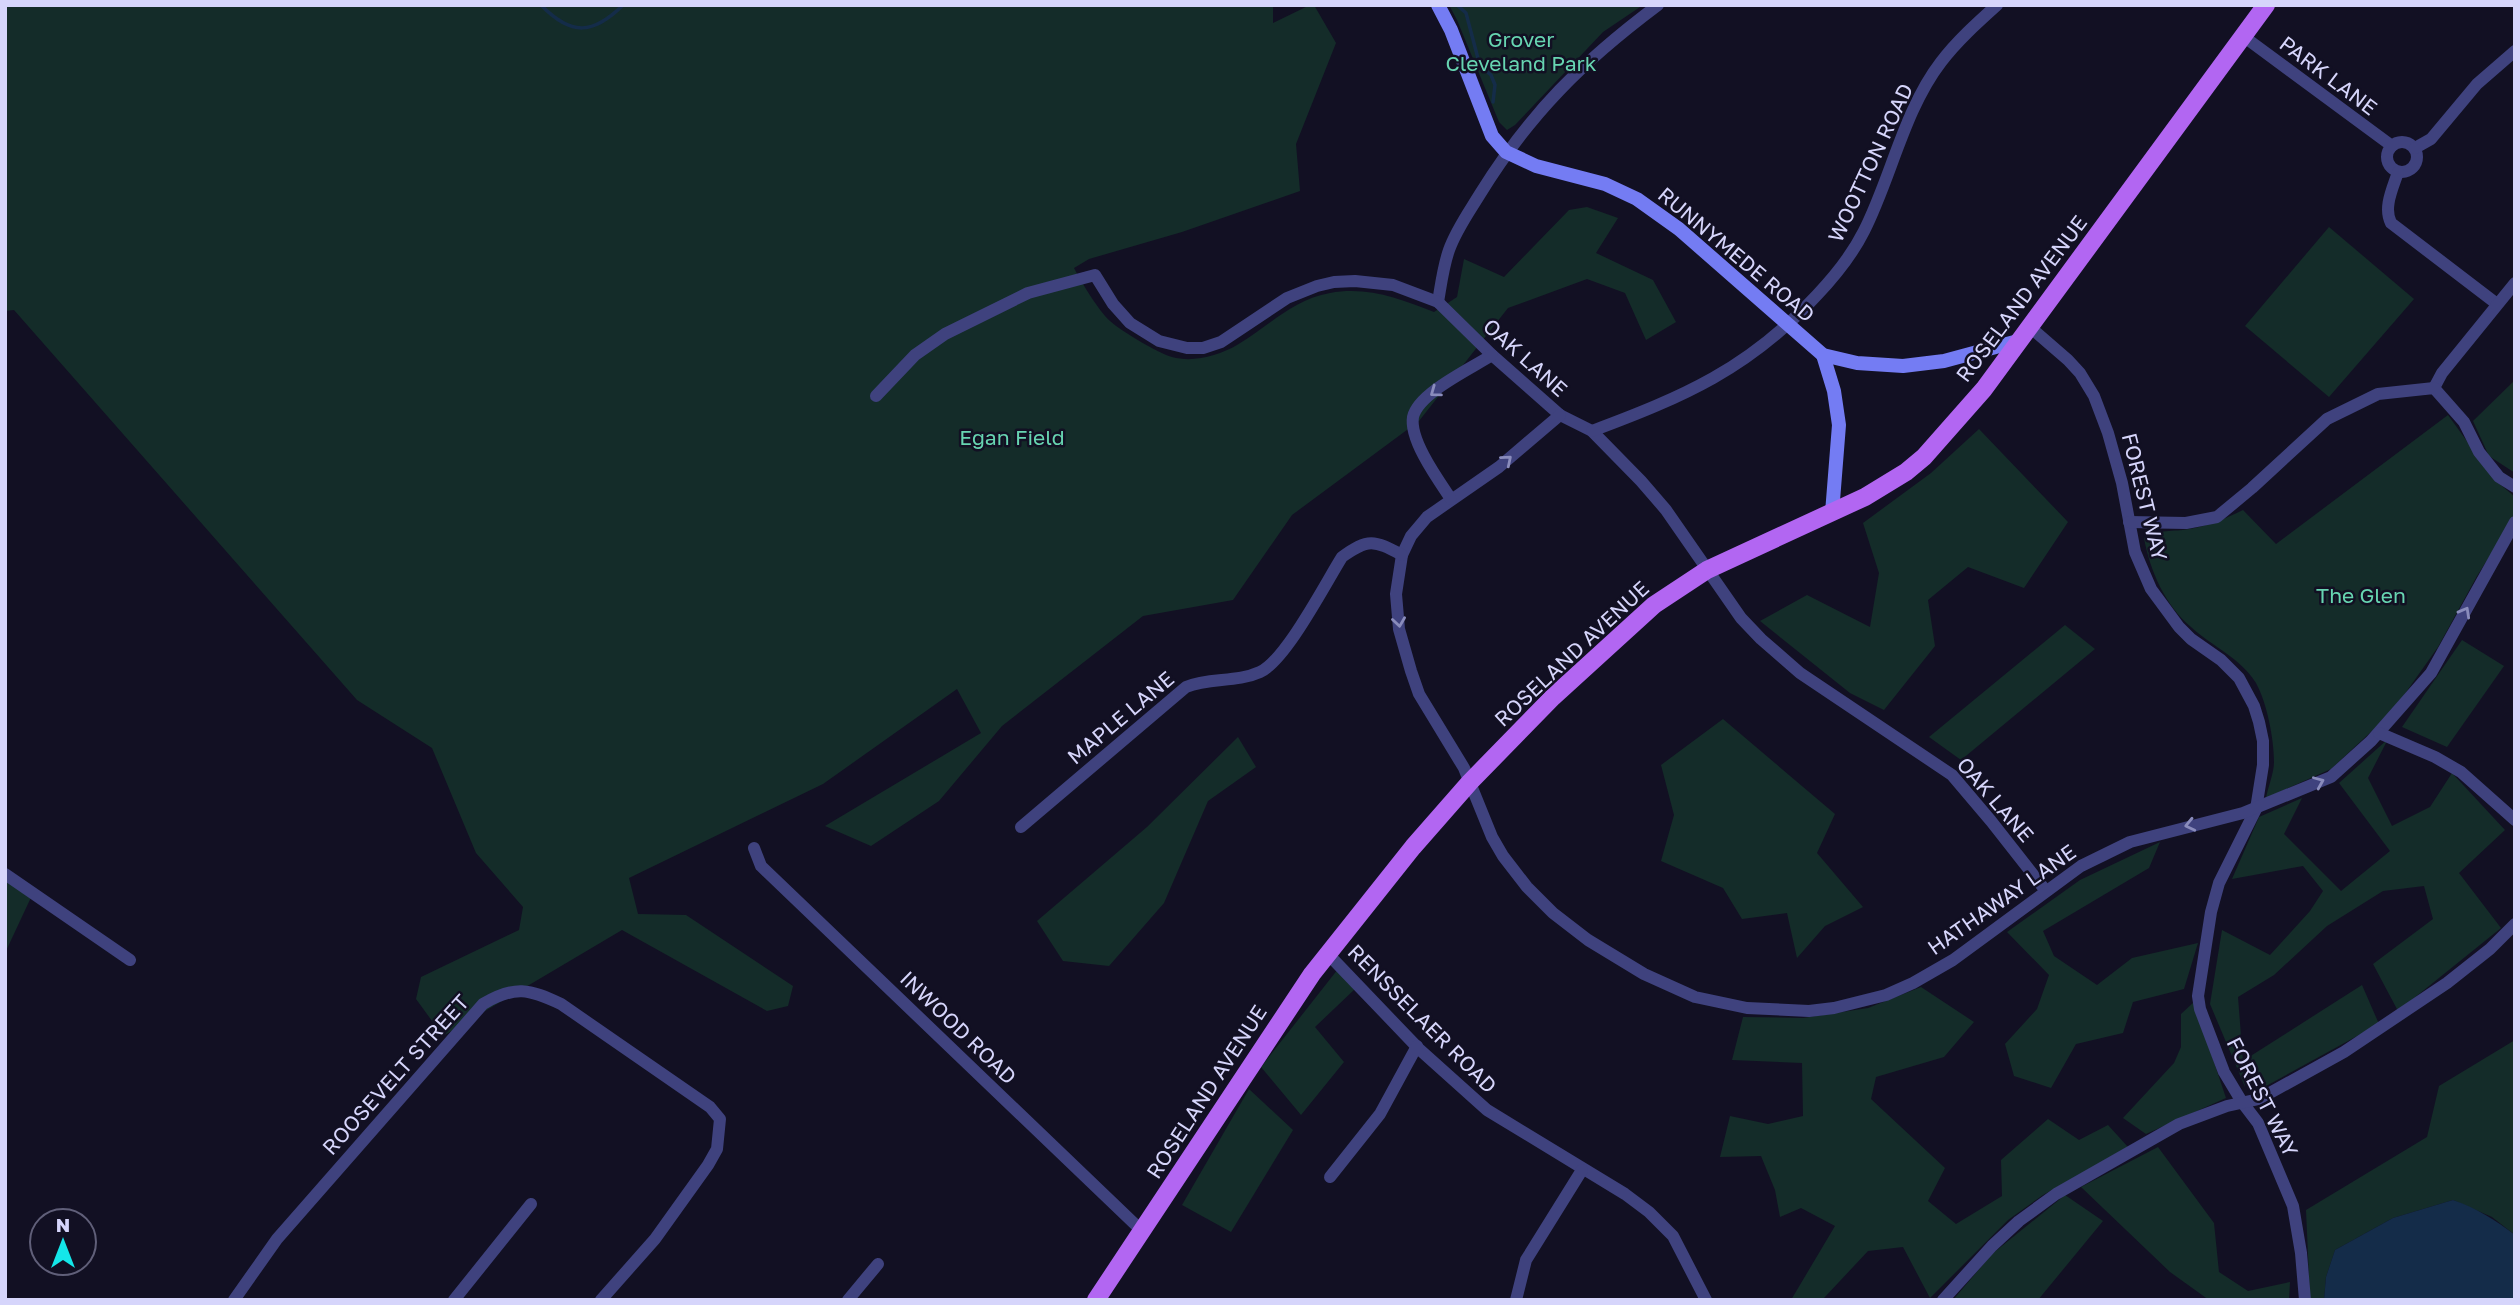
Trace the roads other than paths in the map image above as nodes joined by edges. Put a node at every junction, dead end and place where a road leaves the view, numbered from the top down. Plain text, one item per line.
1 (1438, 5) edge
2 (1658, 5) edge
3 (1997, 5) edge
4 (2266, 5) edge
5 (2243, 36) junction
6 (2515, 51) edge
7 (2392, 146) junction
8 (2415, 148) junction
9 (1506, 152) junction
10 (2398, 172) junction
11 (2515, 283) edge
12 (1438, 302) junction
13 (2497, 304) junction
14 (1787, 325) junction
15 (2024, 334) junction
16 (1492, 355) junction
17 (1823, 355) junction
18 (2434, 388) junction
19 (876, 396) dead end
20 (1560, 415) junction
21 (1592, 431) junction
22 (2515, 487) edge
23 (1451, 499) junction
24 (1832, 513) junction
25 (2129, 522) junction
26 (2515, 522) edge
27 (1402, 555) junction
28 (1707, 570) junction
29 (2379, 733) junction
30 (1471, 782) junction
31 (2256, 809) junction
32 (2515, 820) edge
33 (1021, 827) dead end
34 (754, 848) dead end
35 (5, 874) edge
36 (2046, 891) junction
37 (2515, 924) edge
38 (1328, 954) junction
39 (130, 960) dead end
40 (1417, 1046) junction
41 (2242, 1102) junction
42 (1582, 1170) junction
43 (1330, 1177) dead end
44 (531, 1204) dead end
45 (1142, 1231) junction
46 (878, 1264) dead end
47 (234, 1300) edge
48 (454, 1300) edge
49 (601, 1300) edge
50 (848, 1300) edge
51 (1096, 1300) edge
52 (1516, 1300) edge
53 (1706, 1300) edge
54 (1943, 1300) edge
55 (2305, 1300) edge

1 - 9 street
2 - 9 street
3 - 14 street, WOOTTON ROAD
4 - 5 main road, ROSELAND AVENUE
5 - 7 street, PARK LANE
5 - 15 main road, ROSELAND AVENUE
6 - 8 street
7 - 8 street
7 - 10 street
8 - 10 street
9 - 12 street
9 - 14 street, RUNNYMEDE ROAD
10 - 13 street
11 - 13 street
12 - 16 street, OAK LANE
12 - 19 street, OAK LANE
13 - 18 street
14 - 17 street, RUNNYMEDE ROAD
14 - 21 street, WOOTTON ROAD
15 - 17 street, RUNNYMEDE ROAD
15 - 24 main road, ROSELAND AVENUE
15 - 25 street, FOREST WAY
16 - 20 street, OAK LANE
16 -> 23 street
17 - 24 street
18 - 22 street
18 - 25 street
20 - 21 street, OAK LANE
23 -> 20 street
21 - 28 street, OAK LANE
23 - 27 street
24 - 28 main road, ROSELAND AVENUE
25 - 31 street, FOREST WAY
29 -> 26 street, HATHAWAY LANE
27 -> 30 street
27 - 33 street, MAPLE LANE
28 - 30 main road, ROSELAND AVENUE
28 - 36 street, OAK LANE
31 -> 29 street, HATHAWAY LANE
29 - 32 street
30 - 36 street, HATHAWAY LANE
30 - 38 main road, ROSELAND AVENUE
31 -> 36 street, HATHAWAY LANE
31 - 41 street, FOREST WAY
34 - 45 street, INWOOD ROAD
35 - 39 street
37 - 41 street
38 - 40 street, RENSSELAER ROAD
38 - 45 main road, ROSELAND AVENUE
40 - 42 street, RENSSELAER ROAD
40 - 43 street
41 - 54 street
41 - 55 street, FOREST WAY
42 - 52 street
42 - 53 street, RENSSELAER ROAD
44 - 48 street
45 - 51 main road, ROSELAND AVENUE
46 - 50 street
47 - 49 street, ROOSEVELT STREET

